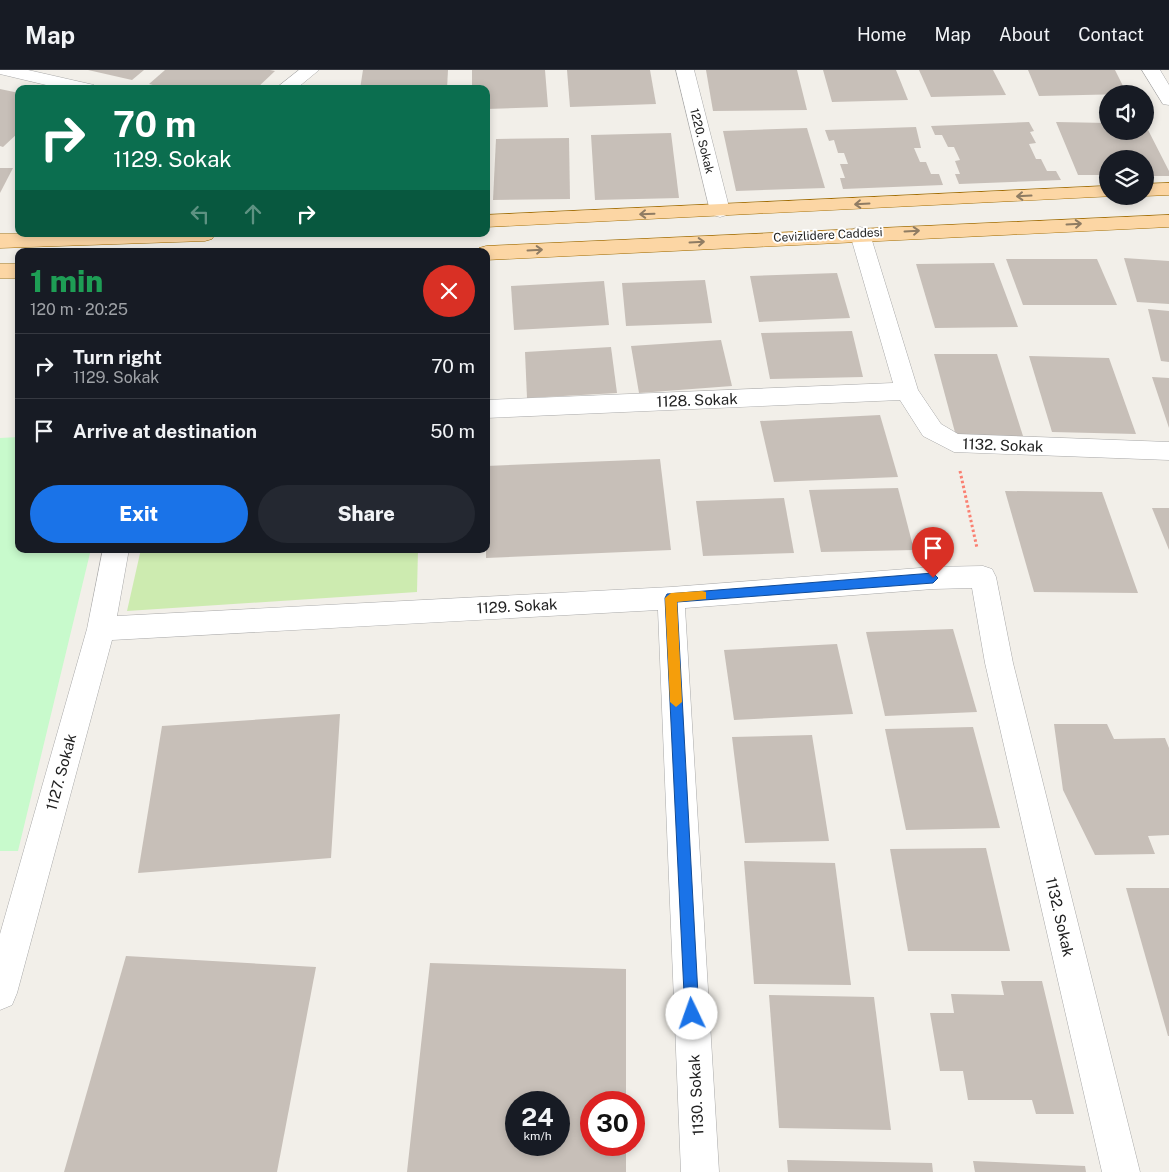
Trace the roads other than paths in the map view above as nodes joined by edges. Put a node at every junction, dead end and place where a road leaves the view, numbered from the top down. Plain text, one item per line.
1 (4, 70) edge
2 (310, 70) edge
3 (685, 70) edge
4 (1151, 70) edge
5 (70, 85) edge
6 (289, 85) edge
7 (1169, 100) edge
8 (1169, 189) edge
9 (1154, 190) edge
10 (1099, 192) edge
11 (720, 211) junction
12 (1169, 221) edge
13 (490, 222) edge
14 (860, 234) junction
15 (104, 237) edge
16 (0, 241) edge
17 (490, 253) edge
18 (0, 271) edge
19 (15, 271) edge
20 (907, 391) junction
21 (490, 409) edge
22 (1169, 451) edge
23 (115, 553) edge
24 (983, 577) joint
25 (671, 598) junction
26 (101, 629) junction
27 (0, 993) edge
28 (700, 1172) edge
29 (1121, 1172) edge

1 - 5 street
2 - 6 street
3 - 11 street, 1220. Sokak
4 - 7 street
8 - 9 main road
10 -> 11 main road, Cevizlidere Caddesi
11 -> 13 main road, Cevizlidere Caddesi
14 -> 12 main road, Cevizlidere Caddesi
17 -> 14 main road, Cevizlidere Caddesi
14 - 20 street, 1132. Sokak
15 - 16 main road
18 - 19 main road
20 - 21 street, 1128. Sokak
20 - 22 street, 1132. Sokak
23 - 26 street, 1127. Sokak
24 - 25 street, 1129. Sokak
24 - 29 street, 1132. Sokak
25 - 26 street, 1129. Sokak
25 - 28 street, 1130. Sokak
26 - 27 street, 1127. Sokak

